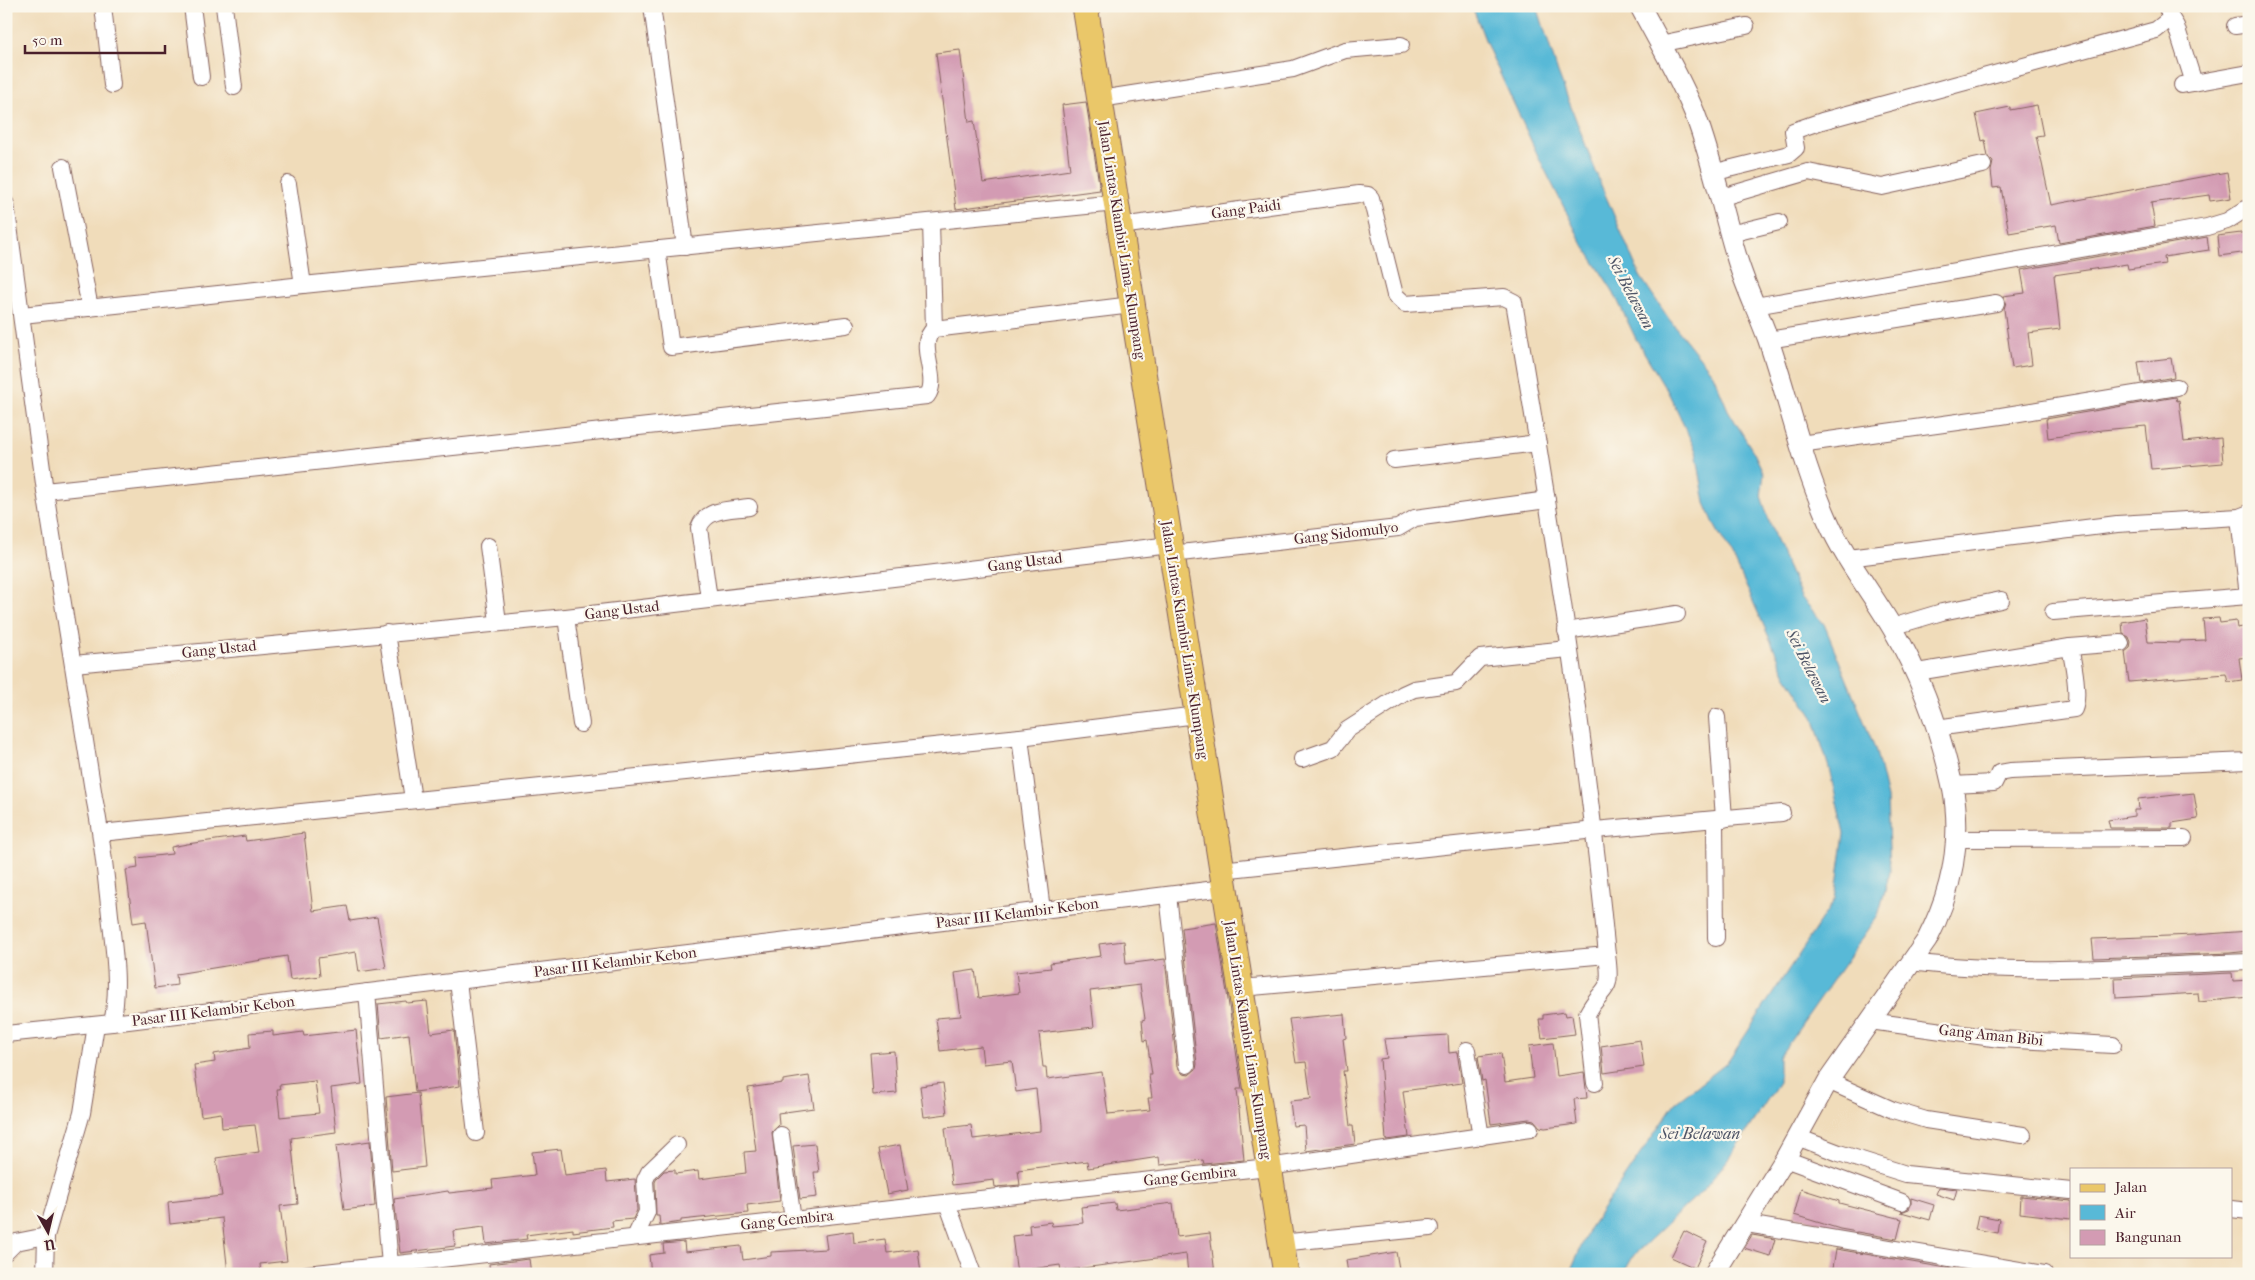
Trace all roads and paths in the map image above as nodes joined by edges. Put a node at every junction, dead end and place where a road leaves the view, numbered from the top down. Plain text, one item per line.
1 (103, 6) edge
2 (192, 6) edge
3 (224, 6) edge
4 (652, 6) edge
5 (1085, 6) edge
6 (1640, 6) edge
7 (2169, 12) edge
8 (1746, 26) dead end
9 (1660, 44) junction
10 (1402, 45) dead end
11 (2249, 73) edge
12 (201, 77) dead end
13 (112, 86) dead end
14 (234, 87) dead end
15 (1100, 99) junction
16 (1983, 164) dead end
17 (63, 167) dead end
18 (1712, 174) junction
19 (288, 184) dead end
20 (1719, 198) junction
21 (6, 204) edge
22 (2249, 207) edge
23 (1118, 214) junction
24 (931, 222) junction
25 (1779, 222) dead end
26 (1730, 234) junction
27 (685, 246) junction
28 (657, 249) junction
29 (303, 285) junction
30 (1996, 303) dead end
31 (1132, 305) junction
32 (1755, 306) junction
33 (90, 308) junction
34 (22, 315) junction
35 (846, 325) dead end
36 (934, 328) junction
37 (1768, 340) junction
38 (2177, 387) dead end
39 (1538, 443) junction
40 (1800, 444) junction
41 (1394, 460) dead end
42 (45, 491) junction
43 (1546, 500) junction
44 (748, 507) dead end
45 (2244, 515) edge
46 (488, 546) dead end
47 (1171, 550) junction
48 (1848, 558) junction
49 (2247, 568) edge
50 (709, 599) junction
51 (2000, 600) dead end
52 (2053, 612) dead end
53 (1676, 614) dead end
54 (566, 617) junction
55 (498, 622) junction
56 (1892, 627) junction
57 (1566, 631) junction
58 (387, 633) junction
59 (2121, 643) dead end
60 (2070, 647) junction
61 (1568, 649) junction
62 (74, 664) junction
63 (1917, 672) junction
64 (1197, 714) junction
65 (1717, 717) dead end
66 (580, 724) dead end
67 (1936, 728) junction
68 (1020, 738) junction
69 (1302, 759) dead end
70 (2249, 761) edge
71 (1952, 785) junction
72 (413, 799) junction
73 (1782, 813) dead end
74 (1720, 819) junction
75 (1595, 830) junction
76 (102, 833) junction
77 (2184, 838) dead end
78 (1956, 839) junction
79 (1223, 879) junction
80 (1168, 895) junction
81 (1042, 910) junction
82 (1716, 938) dead end
83 (1607, 955) junction
84 (1911, 962) junction
85 (2249, 962) edge
86 (458, 981) junction
87 (1241, 988) junction
88 (367, 992) junction
89 (1870, 1021) junction
90 (112, 1023) junction
91 (96, 1025) junction
92 (6, 1034) edge
93 (2113, 1045) dead end
94 (1466, 1050) dead end
95 (1187, 1065) dead end
96 (1828, 1081) junction
97 (1596, 1083) dead end
98 (1530, 1129) dead end
99 (476, 1133) dead end
100 (2023, 1134) dead end
101 (781, 1135) dead end
102 (1481, 1136) junction
103 (1797, 1137) junction
104 (677, 1144) dead end
105 (1786, 1159) junction
106 (1268, 1168) junction
107 (2070, 1191) edge
108 (1902, 1202) dead end
109 (947, 1203) junction
110 (2232, 1209) edge
111 (2249, 1211) edge
112 (793, 1220) junction
113 (1747, 1224) junction
114 (1430, 1228) dead end
115 (46, 1236) junction
116 (635, 1237) junction
117 (1280, 1243) junction
118 (6, 1252) edge
119 (390, 1265) junction
120 (45, 1274) edge
121 (307, 1274) edge
122 (973, 1274) edge
123 (1286, 1274) edge
124 (1714, 1274) edge
125 (2044, 1274) edge

1 - 13 street
2 - 12 street
3 - 14 street
4 - 27 street
5 - 15 main road, Jalan Lintas Klambir Lima–Klumpang
6 - 9 street
7 - 11 street
7 - 18 street
8 - 9 street
9 - 18 street
10 - 15 street
15 - 23 main road, Jalan Lintas Klambir Lima–Klumpang
16 - 20 street
17 - 33 street
18 - 20 street
19 - 29 street
20 - 26 street
21 - 34 street
22 - 32 street
23 - 24 street, Gang Paidi
23 - 31 main road, Jalan Lintas Klambir Lima–Klumpang
23 - 39 street, Gang Paidi
24 - 27 street, Gang Paidi
24 - 36 street
25 - 26 street
26 - 32 street
27 - 28 street, Gang Paidi
28 - 29 street, Gang Paidi
28 - 35 street
29 - 33 street, Gang Paidi
30 - 37 street
31 - 36 street
31 - 47 main road, Jalan Lintas Klambir Lima–Klumpang
32 - 37 street
33 - 34 street, Gang Paidi
34 - 42 street
36 - 42 street
37 - 40 street
38 - 40 street
39 - 41 street
39 - 43 street
40 - 48 street
42 - 62 street
43 - 47 street, Gang Sidomulyo
43 - 57 street
44 - 50 street
45 - 48 street
45 - 49 street
46 - 55 street
47 - 50 street, Gang Ustad
47 - 64 main road, Jalan Lintas Klambir Lima–Klumpang
48 - 56 street
49 - 52 street
50 - 54 street, Gang Ustad
51 - 56 street
53 - 57 street
54 - 55 street, Gang Ustad
54 - 66 street
55 - 58 street, Gang Ustad
56 - 63 street
57 - 61 street
58 - 62 street, Gang Ustad
58 - 72 street
59 - 60 street
60 - 63 street
60 - 67 street
61 - 69 street
61 - 75 street
62 - 76 street
63 - 67 street
64 - 68 street
64 - 79 main road, Jalan Lintas Klambir Lima–Klumpang
65 - 74 street
67 - 71 street
68 - 72 street
68 - 81 street
70 - 71 street
71 - 78 street
72 - 76 street
73 - 74 street
74 - 75 street
74 - 82 street
75 - 79 street
75 - 83 street
76 - 90 street
77 - 78 street
78 - 84 street
79 - 80 street, Pasar III Kelambir Kebon
79 - 87 main road, Jalan Lintas Klambir Lima–Klumpang
80 - 81 street, Pasar III Kelambir Kebon
80 - 95 street
81 - 86 street, Pasar III Kelambir Kebon
83 - 87 street
83 - 97 street
84 - 85 street
84 - 89 street
86 - 88 street, Pasar III Kelambir Kebon
86 - 99 street
87 - 106 main road, Jalan Lintas Klambir Lima–Klumpang
88 - 90 street, Pasar III Kelambir Kebon
88 - 119 street
89 - 93 street, Gang Aman Bibi
89 - 96 street
90 - 91 street, Pasar III Kelambir Kebon
91 - 92 street, Pasar III Kelambir Kebon
91 - 115 street
94 - 102 street
96 - 100 street
96 - 103 street
98 - 102 street, Gang Gembira
101 - 112 street
102 - 106 street, Gang Gembira
103 - 105 street
103 - 107 street
104 - 116 street
105 - 108 street
105 - 113 street
106 - 109 street, Gang Gembira
106 - 117 main road, Jalan Lintas Klambir Lima–Klumpang
109 - 112 street, Gang Gembira
109 - 122 street
110 - 111 street
112 - 116 street, Gang Gembira
113 - 124 street
113 - 125 street
114 - 117 street
115 - 118 street
115 - 120 street
116 - 119 street, Gang Gembira
117 - 123 main road, Jalan Lintas Klambir Lima–Klumpang
119 - 121 street, Gang Gembira

